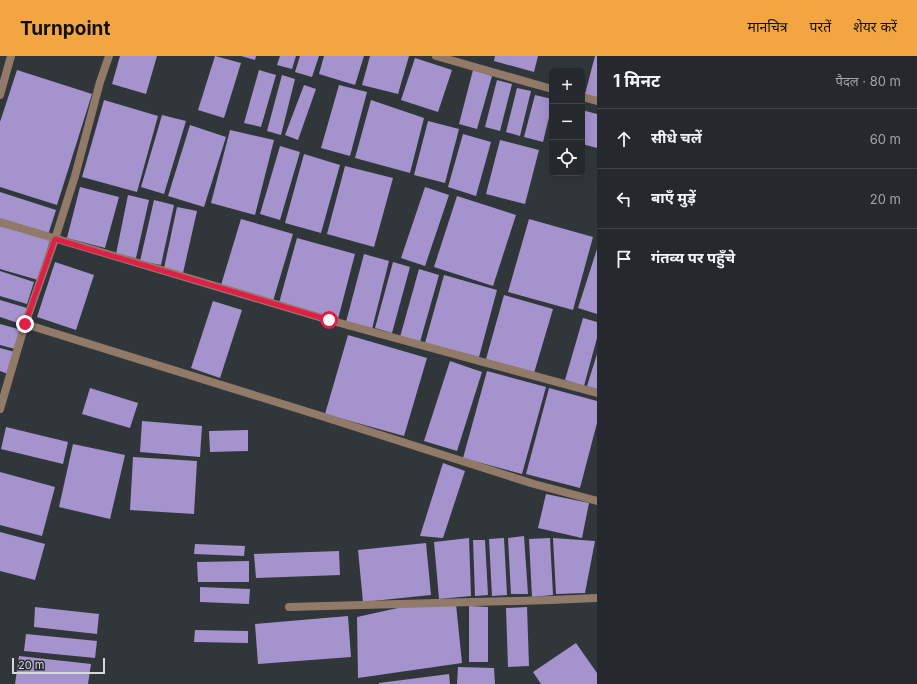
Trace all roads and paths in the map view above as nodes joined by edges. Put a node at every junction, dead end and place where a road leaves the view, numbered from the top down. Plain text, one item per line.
1 (11, 56) edge
2 (110, 56) edge
3 (436, 56) edge
4 (549, 88) edge
5 (0, 95) edge
6 (585, 98) edge
7 (597, 101) edge
8 (0, 222) edge
9 (55, 239) junction
10 (25, 324) junction
11 (597, 393) edge
12 (0, 409) edge
13 (597, 501) edge
14 (597, 598) edge
15 (289, 607) dead end

1 - 5 street
2 - 9 street
3 - 4 street
6 - 7 street
8 - 9 street
9 - 10 street
9 - 11 street
10 - 12 street
10 - 13 street
14 - 15 street

